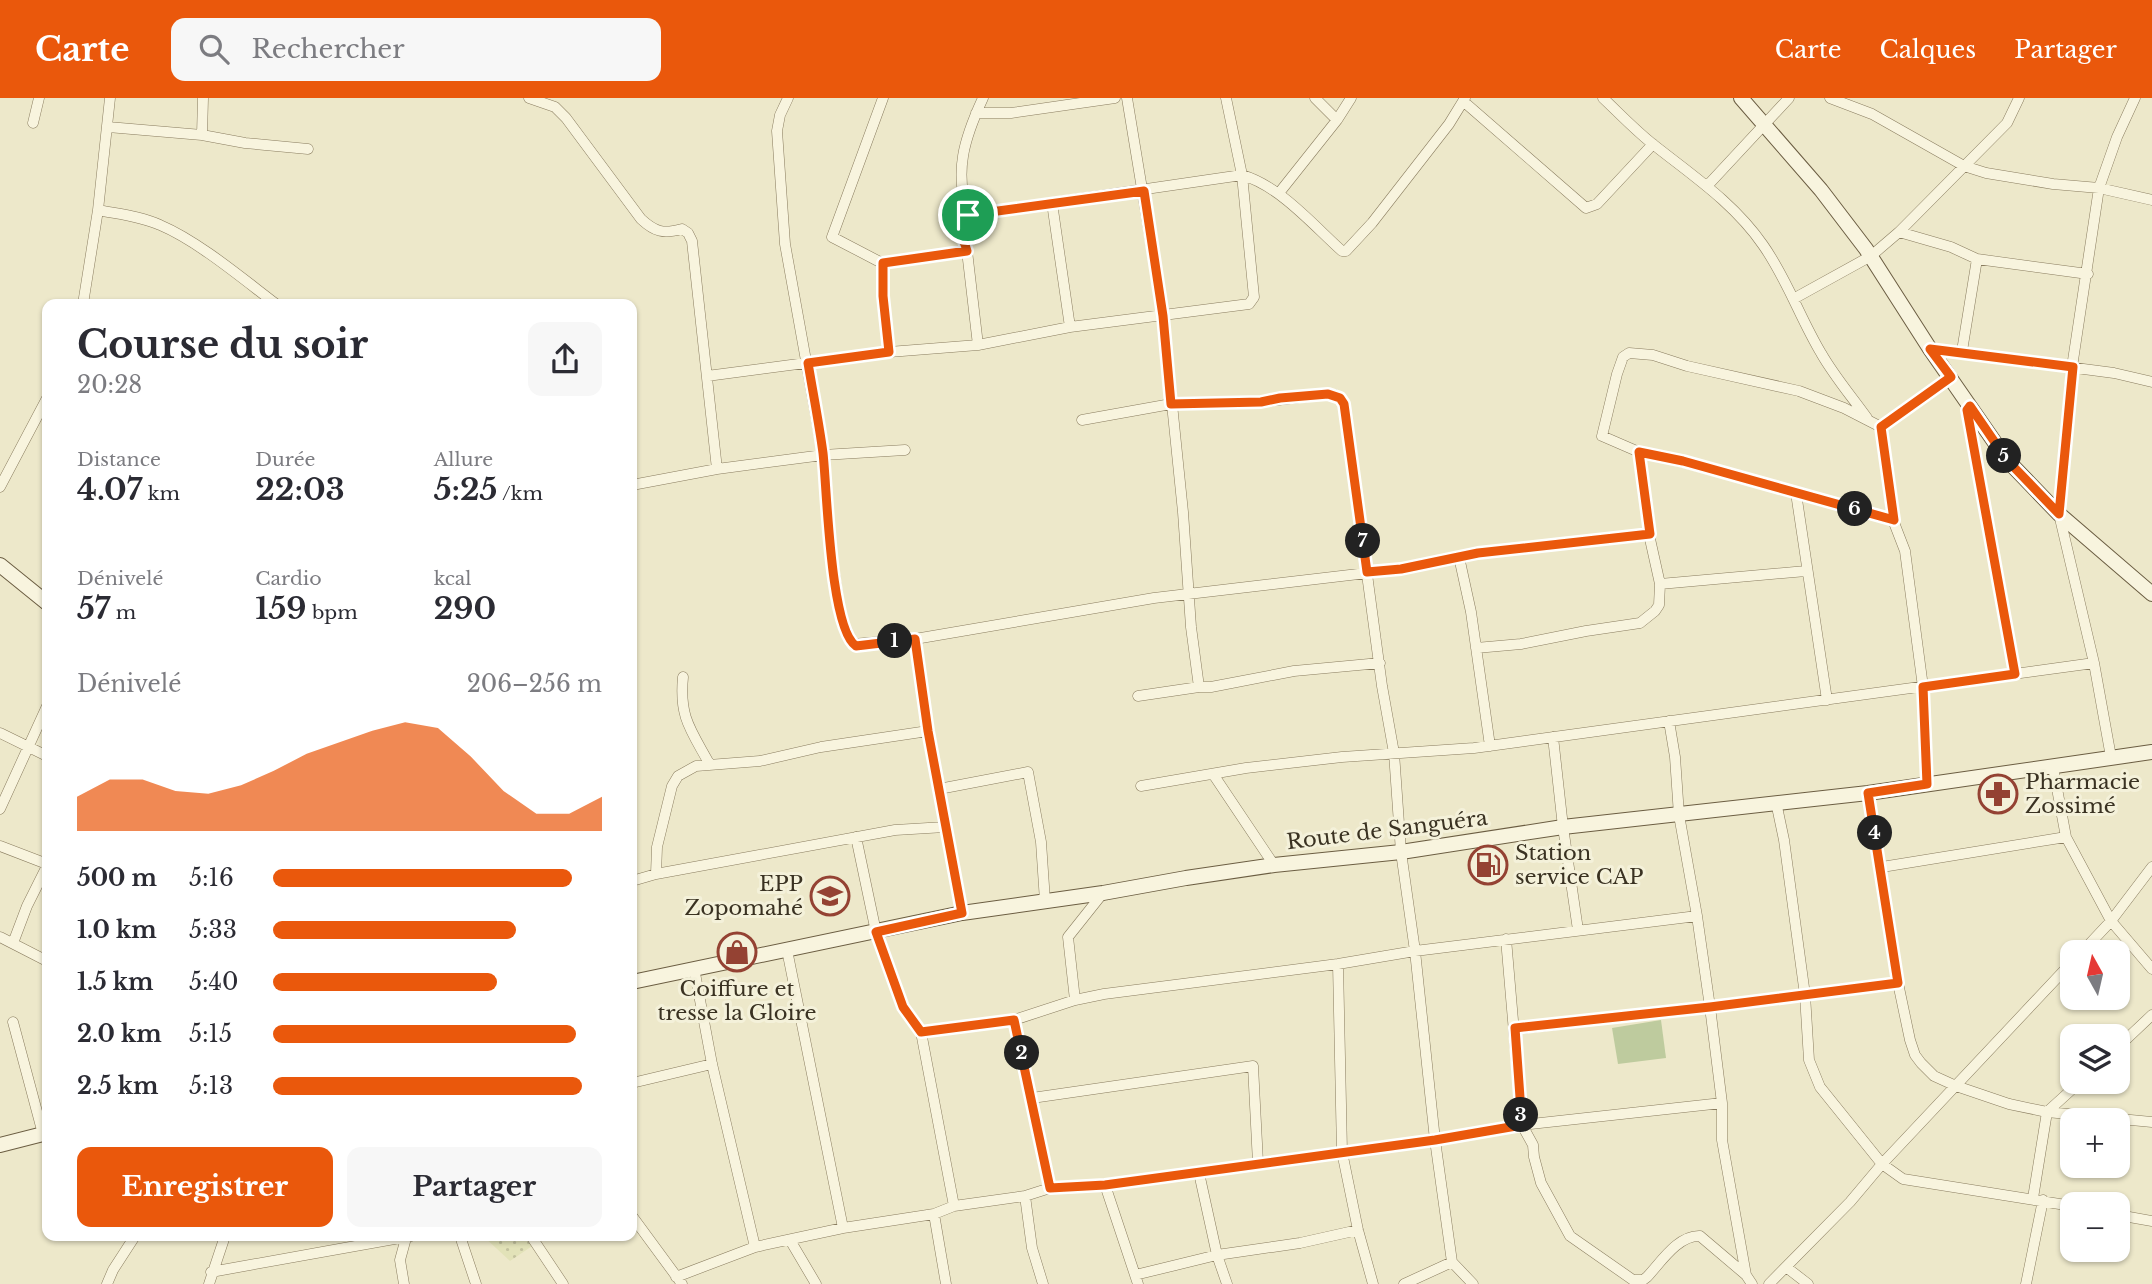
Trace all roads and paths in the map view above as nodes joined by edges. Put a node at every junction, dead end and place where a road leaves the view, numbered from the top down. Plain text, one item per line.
1 (40, 98) edge
2 (110, 98) edge
3 (203, 98) edge
4 (529, 98) edge
5 (788, 98) edge
6 (883, 98) edge
7 (983, 98) edge
8 (1115, 98) edge
9 (1127, 98) edge
10 (1226, 98) edge
11 (1315, 98) edge
12 (1351, 98) edge
13 (1603, 98) edge
14 (1741, 98) edge
15 (1789, 98) edge
16 (1830, 98) edge
17 (2019, 98) edge
18 (2135, 98) edge
19 (1464, 99) edge
20 (1096, 100) edge
21 (976, 113) junction
22 (1337, 120) junction
23 (33, 122) dead end
24 (1765, 124) junction
25 (107, 127) junction
26 (202, 135) junction
27 (1653, 144) junction
28 (308, 149) dead end
29 (1964, 166) junction
30 (1242, 175) junction
31 (1708, 185) junction
32 (2099, 188) junction
33 (1144, 191) junction
34 (1279, 193) junction
35 (2152, 200) edge
36 (1052, 202) junction
37 (98, 210) junction
38 (968, 215) junction
39 (1899, 232) junction
40 (967, 251) junction
41 (1871, 256) junction
42 (1977, 259) junction
43 (883, 263) junction
44 (2088, 274) junction
45 (1795, 298) junction
46 (84, 299) edge
47 (269, 299) edge
48 (1163, 316) junction
49 (1070, 327) junction
50 (978, 345) junction
51 (1930, 349) junction
52 (1962, 351) junction
53 (889, 352) junction
54 (808, 363) junction
55 (2073, 367) junction
56 (707, 376) junction
57 (1951, 377) junction
58 (2152, 382) edge
59 (1171, 404) junction
60 (1970, 406) junction
61 (42, 407) edge
62 (1868, 419) junction
63 (1082, 420) dead end
64 (1881, 427) junction
65 (905, 450) dead end
66 (1639, 452) junction
67 (823, 455) junction
68 (717, 469) junction
69 (637, 484) edge
70 (0, 486) edge
71 (1796, 494) junction
72 (2059, 514) junction
73 (1894, 520) junction
74 (1650, 534) junction
75 (1459, 557) junction
76 (0, 566) edge
77 (1806, 571) junction
78 (1367, 572) junction
79 (1660, 584) junction
80 (1190, 594) junction
81 (2152, 594) edge
82 (42, 599) edge
83 (915, 639) junction
84 (1476, 648) junction
85 (1380, 663) junction
86 (2094, 663) junction
87 (2015, 674) junction
88 (683, 677) dead end
89 (1199, 687) junction
90 (1923, 687) junction
91 (1138, 696) dead end
92 (1827, 700) junction
93 (42, 717) edge
94 (1669, 721) junction
95 (928, 731) junction
96 (0, 733) edge
97 (1553, 737) junction
98 (28, 746) junction
99 (1490, 746) junction
100 (2152, 752) edge
101 (42, 753) edge
102 (1394, 753) junction
103 (2111, 757) junction
104 (710, 765) junction
105 (2053, 767) junction
106 (1213, 774) junction
107 (1927, 784) junction
108 (1142, 786) dead end
109 (939, 789) junction
110 (1868, 793) junction
111 (1776, 802) junction
112 (0, 809) edge
113 (1679, 815) junction
114 (945, 827) junction
115 (1563, 827) junction
116 (2066, 837) junction
117 (856, 838) junction
118 (0, 846) edge
119 (1401, 852) junction
120 (42, 863) edge
121 (1274, 865) junction
122 (1882, 867) junction
123 (2152, 867) edge
124 (656, 874) junction
125 (42, 875) edge
126 (637, 880) edge
127 (1103, 893) junction
128 (1045, 901) junction
129 (962, 913) junction
130 (1697, 916) junction
131 (2110, 920) junction
132 (1578, 930) junction
133 (876, 932) junction
134 (0, 937) edge
135 (1506, 939) junction
136 (2092, 940) edge
137 (13, 943) junction
138 (787, 950) junction
139 (1415, 951) junction
140 (42, 958) edge
141 (1338, 964) junction
142 (694, 968) junction
143 (2152, 969) edge
144 (637, 975) edge
145 (2060, 975) edge
146 (647, 978) junction
147 (637, 981) edge
148 (1898, 983) junction
149 (1805, 995) junction
150 (1075, 1000) junction
151 (1710, 1007) junction
152 (2152, 1015) edge
153 (1014, 1020) junction
154 (13, 1022) dead end
155 (1515, 1028) junction
156 (921, 1032) junction
157 (2130, 1036) edge
158 (712, 1064) junction
159 (637, 1082) edge
160 (1956, 1086) junction
161 (2067, 1094) edge
162 (1032, 1098) junction
163 (1722, 1103) junction
164 (2047, 1112) junction
165 (2152, 1122) edge
166 (42, 1124) edge
167 (1522, 1125) junction
168 (42, 1135) edge
169 (1435, 1140) junction
170 (0, 1145) edge
171 (1342, 1152) junction
172 (1258, 1163) junction
173 (1882, 1164) junction
174 (1199, 1173) junction
175 (1105, 1185) junction
176 (1050, 1188) junction
177 (1025, 1196) junction
178 (2038, 1199) junction
179 (2060, 1204) edge
180 (954, 1206) junction
181 (934, 1213) junction
182 (2130, 1217) edge
183 (2152, 1222) edge
184 (637, 1223) edge
185 (843, 1228) junction
186 (1358, 1230) junction
187 (790, 1240) junction
188 (132, 1241) edge
189 (223, 1241) edge
190 (386, 1241) edge
191 (407, 1241) edge
192 (462, 1241) edge
193 (534, 1241) edge
194 (755, 1248) junction
195 (1217, 1255) junction
196 (1452, 1262) junction
197 (1786, 1267) junction
198 (211, 1272) junction
199 (679, 1280) edge
200 (1136, 1280) edge
201 (1749, 1280) edge
202 (1637, 1282) edge
203 (107, 1284) edge
204 (209, 1284) edge
205 (404, 1284) edge
206 (475, 1284) edge
207 (564, 1284) edge
208 (816, 1284) edge
209 (946, 1284) edge
210 (1042, 1284) edge
211 (1227, 1284) edge
212 (1373, 1284) edge
213 (1404, 1284) edge
214 (1473, 1284) edge
215 (1769, 1284) edge
216 (1808, 1284) edge
217 (2026, 1284) edge

1 - 23 street
2 - 25 street
3 - 26 street
4 - 56 street
5 - 54 street
6 - 43 street
7 - 21 street
8 - 20 street
9 - 33 street
10 - 30 street
11 - 22 street
12 - 22 street
13 - 27 street
14 - 24 street
15 - 24 street
16 - 29 street
17 - 29 street
18 - 32 street
19 - 27 street
19 - 34 street
20 - 21 street
21 - 38 street
22 - 34 street
24 - 31 street
24 - 41 street
25 - 26 street
25 - 37 street
26 - 28 street
27 - 31 street
29 - 32 street
29 - 39 street
30 - 33 street
30 - 34 street
30 - 48 street
31 - 45 street
32 - 35 street
32 - 44 street
33 - 36 street
33 - 48 street
36 - 38 street
36 - 49 street
37 - 46 street
37 - 47 street
38 - 40 street
39 - 41 street
39 - 42 street
40 - 43 street
40 - 50 street
41 - 45 street
41 - 51 street
42 - 44 street
42 - 52 street
43 - 53 street
44 - 55 street
45 - 62 street
48 - 49 street
48 - 59 street
49 - 50 street
50 - 53 street
51 - 52 street
51 - 57 street
52 - 55 street
53 - 54 street
54 - 56 street
54 - 67 street
55 - 58 street
55 - 72 street
56 - 68 street
57 - 60 street
57 - 64 street
59 - 63 street
59 - 78 street
59 - 80 street
60 - 72 street
60 - 87 street
61 - 70 street
62 - 64 street
62 - 66 street
64 - 73 street
65 - 67 street
66 - 71 street
66 - 74 street
67 - 68 street
67 - 83 street
68 - 69 street
71 - 73 street
71 - 77 street
72 - 81 street
72 - 86 street
73 - 90 street
74 - 75 street
74 - 79 street
75 - 78 street
75 - 84 street
76 - 82 street
77 - 79 street
77 - 92 street
78 - 80 street
78 - 85 street
79 - 84 street
80 - 83 street
80 - 89 street
83 - 95 street
84 - 99 street
85 - 89 street
85 - 102 street
86 - 87 street
86 - 103 street
87 - 90 street
88 - 104 street
89 - 91 street
90 - 92 street
90 - 107 street
92 - 94 street
93 - 98 street
94 - 97 street
94 - 113 street
95 - 104 street
95 - 109 street
96 - 98 street
97 - 99 street
97 - 115 street
98 - 101 street
98 - 112 street
99 - 102 street
100 - 103 street, Route de Sanguéra
102 - 106 street
102 - 119 street
103 - 105 street, Route de Sanguéra
104 - 124 street
105 - 107 street, Route de Sanguéra
105 - 116 street
106 - 108 street
106 - 121 street
107 - 110 street, Route de Sanguéra
109 - 114 street
109 - 128 street
110 - 111 street, Route de Sanguéra
110 - 122 street
111 - 113 street, Route de Sanguéra
111 - 149 street
113 - 115 street, Route de Sanguéra
113 - 130 street
114 - 117 street
114 - 129 street
115 - 119 street, Route de Sanguéra
115 - 132 street
116 - 122 street
116 - 131 street
117 - 124 street
117 - 133 street
118 - 120 street
119 - 121 street, Route de Sanguéra
119 - 139 street
121 - 127 street, Route de Sanguéra
122 - 148 street
123 - 131 street
124 - 126 street
125 - 137 street
127 - 128 street, Route de Sanguéra
127 - 150 street
128 - 129 street, Route de Sanguéra
129 - 133 street, Route de Sanguéra
130 - 132 street
130 - 151 street
131 - 136 street
131 - 143 street
132 - 135 street
133 - 138 street, Route de Sanguéra
133 - 156 street
134 - 137 street
135 - 139 street
135 - 155 street
137 - 140 street
138 - 142 street, Route de Sanguéra
138 - 185 street
139 - 141 street
139 - 169 street
141 - 150 street
141 - 171 street
142 - 146 street, Route de Sanguéra
142 - 158 street
144 - 146 street
145 - 160 street
146 - 147 street, Route de Sanguéra
148 - 149 street
148 - 160 street
149 - 151 street
149 - 173 street
150 - 153 street
151 - 155 street
151 - 163 street
152 - 157 street
153 - 156 street
153 - 162 street
154 - 166 street
155 - 167 street
156 - 180 street
158 - 159 street
158 - 194 street
160 - 164 street
160 - 173 street
161 - 164 street
162 - 172 street
162 - 176 street
163 - 167 street
163 - 201 street
164 - 165 street
164 - 178 street
167 - 169 street
167 - 202 street
168 - 170 street
169 - 171 street
169 - 196 street
171 - 172 street
171 - 186 street
172 - 174 street
173 - 178 street
173 - 197 street
174 - 175 street
174 - 195 street
175 - 176 street
175 - 200 street
176 - 177 street
177 - 180 street
177 - 210 street
178 - 179 street
178 - 217 street
180 - 181 street
181 - 185 street
181 - 209 street
182 - 183 street
184 - 199 street
185 - 187 street
186 - 195 street
186 - 212 street
187 - 194 street
187 - 208 street
188 - 203 street
189 - 198 street
190 - 198 street
191 - 205 street
192 - 206 street
193 - 207 street
194 - 199 street
195 - 200 street
195 - 211 street
196 - 213 street
196 - 214 street
197 - 215 street
197 - 216 street
198 - 204 street
201 - 202 street

